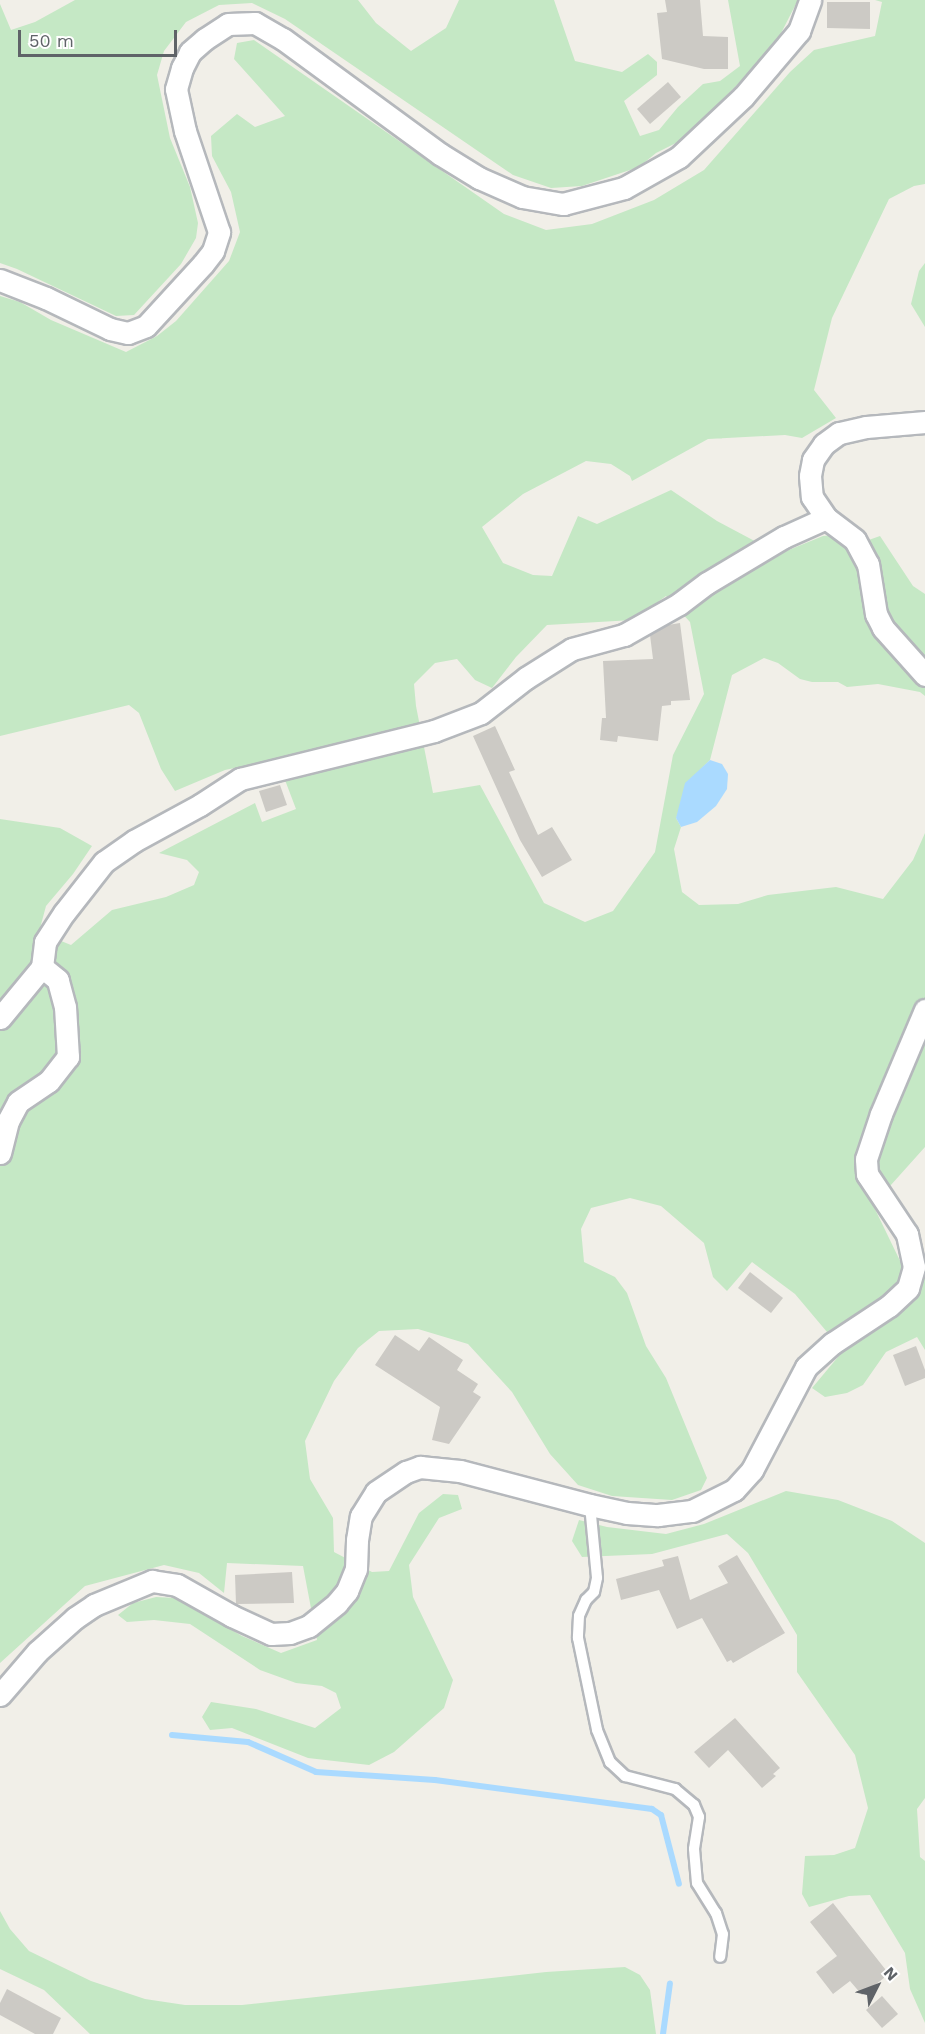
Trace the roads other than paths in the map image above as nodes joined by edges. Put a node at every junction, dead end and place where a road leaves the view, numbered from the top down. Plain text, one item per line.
1 (810, 0) edge
2 (0, 280) edge
3 (925, 422) edge
4 (826, 518) junction
5 (925, 675) edge
6 (42, 968) junction
7 (925, 1010) edge
8 (0, 1018) edge
9 (0, 1153) edge
10 (590, 1505) junction
11 (0, 1695) edge
12 (720, 1958) dead end

1 - 2 street
3 - 4 street
4 - 5 street
4 - 6 street
6 - 8 street
6 - 9 street
7 - 10 street
10 - 11 street
10 - 12 lane

